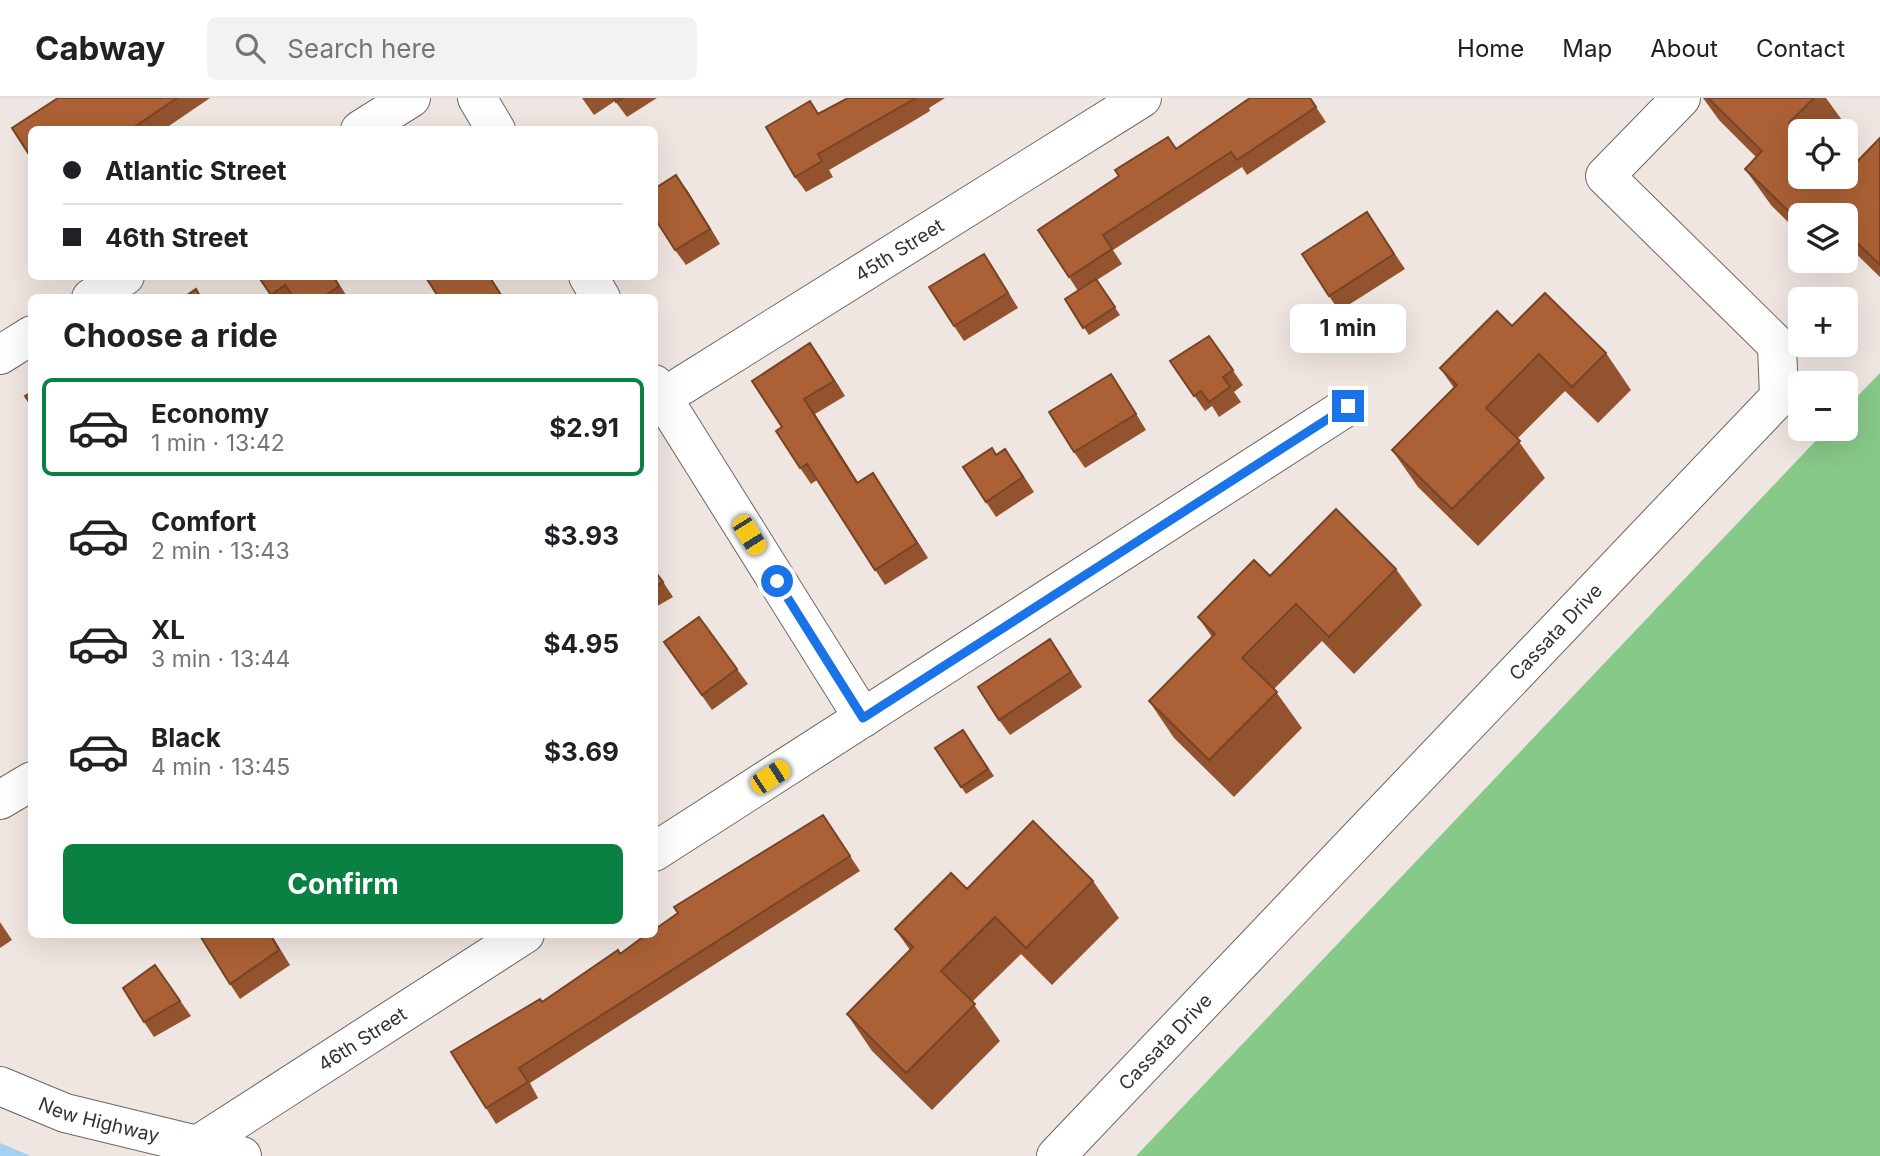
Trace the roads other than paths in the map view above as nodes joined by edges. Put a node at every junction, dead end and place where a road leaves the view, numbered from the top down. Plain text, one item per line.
1 (411, 98) edge
2 (477, 98) edge
3 (1142, 98) edge
4 (1681, 98) edge
5 (366, 126) edge
6 (494, 126) edge
7 (119, 280) edge
8 (97, 294) edge
9 (28, 338) edge
10 (0, 355) edge
11 (658, 394) edge
12 (658, 397) edge
13 (1348, 406) dead end
14 (863, 718) junction
15 (28, 783) edge
16 (0, 800) edge
17 (658, 849) edge
18 (519, 938) edge
19 (0, 1086) edge
20 (198, 1144) junction
21 (242, 1156) edge
22 (1056, 1156) edge

1 - 5 street
2 - 6 street
3 - 11 street, 45th Street
4 - 22 street, Cassata Drive
7 - 8 street
9 - 10 street
12 - 14 street
13 - 14 street
14 - 17 street
15 - 16 street
18 - 20 street, 46th Street
19 - 20 street, New Highway
20 - 21 street, New Highway

